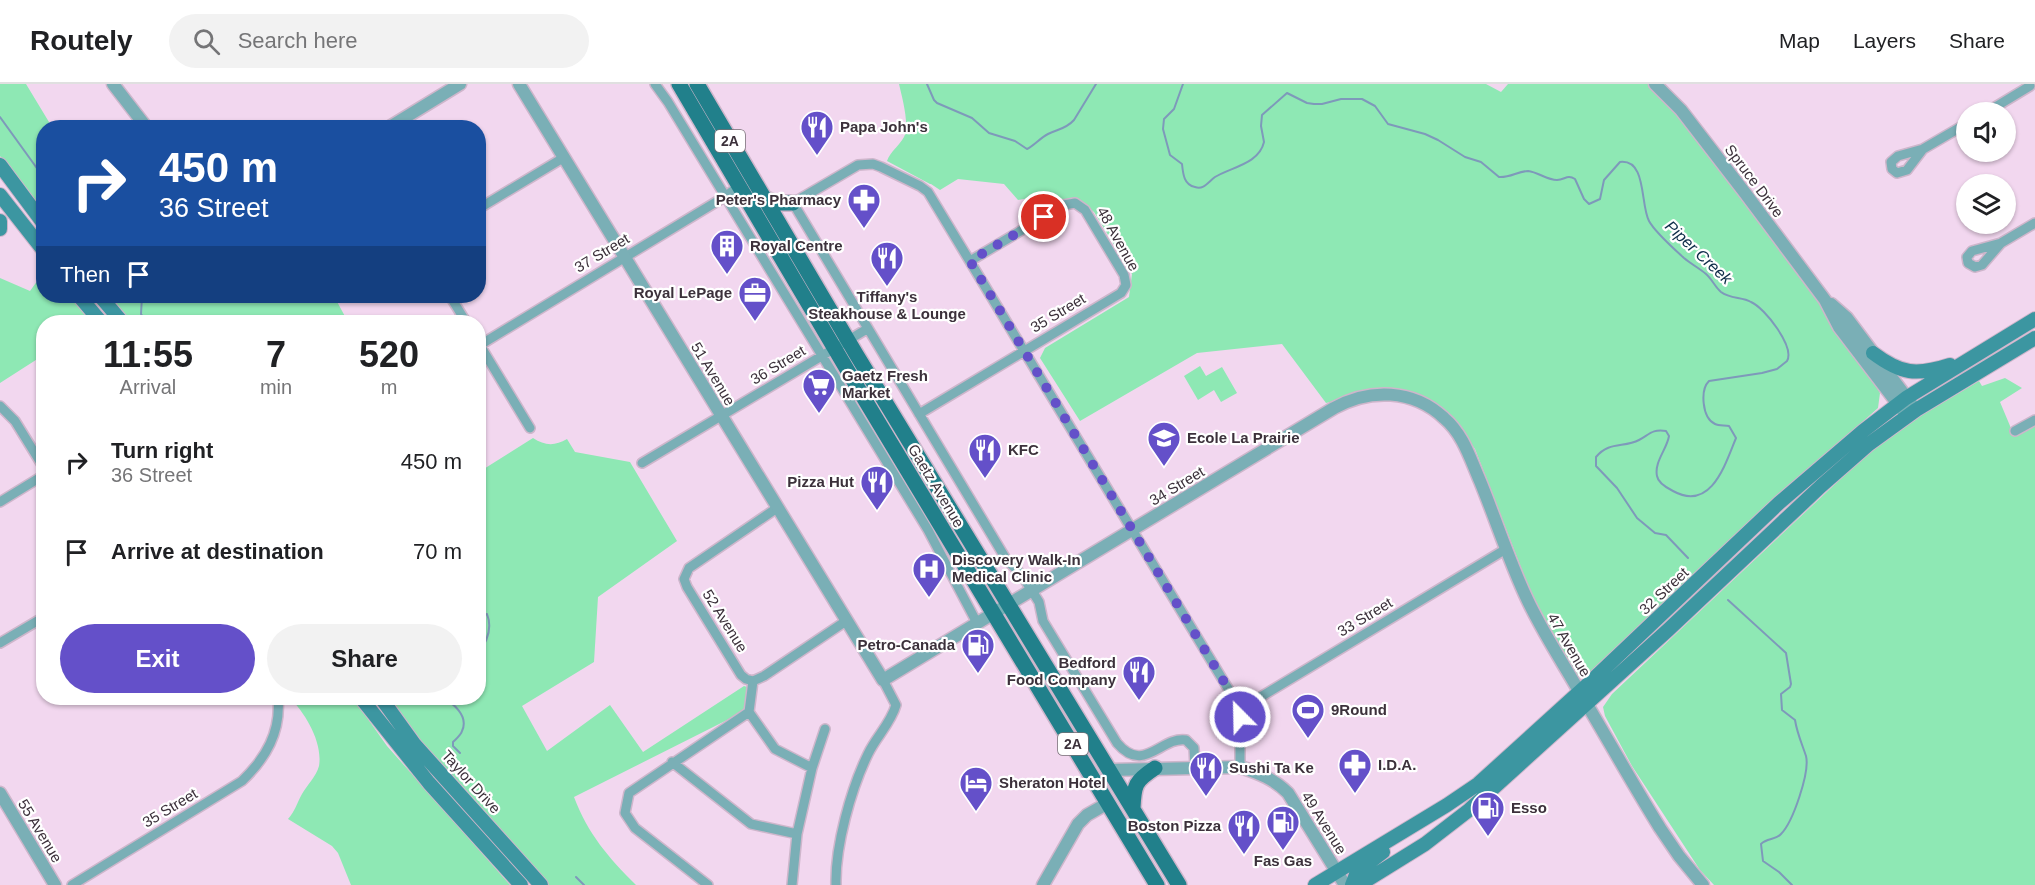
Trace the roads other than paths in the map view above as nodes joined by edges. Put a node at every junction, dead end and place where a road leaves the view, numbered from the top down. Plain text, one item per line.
1 (113, 84) edge
2 (460, 84) edge
3 (519, 84) edge
4 (655, 84) edge
5 (679, 84) edge
6 (697, 84) edge
7 (1655, 84) edge
8 (2031, 88) edge
9 (2005, 102) edge
10 (141, 120) edge
11 (401, 120) edge
12 (1956, 130) edge
13 (1923, 149) dead end
14 (563, 158) junction
15 (0, 165) edge
16 (739, 186) junction
17 (0, 195) edge
18 (726, 196) junction
19 (763, 198) junction
20 (793, 203) junction
21 (486, 204) edge
22 (36, 213) edge
23 (0, 221) edge
24 (2035, 223) edge
25 (0, 229) edge
26 (782, 229) junction
27 (36, 240) edge
28 (2001, 243) dead end
29 (624, 257) junction
30 (970, 261) junction
31 (1121, 293) joint
32 (1825, 300) junction
33 (85, 303) edge
34 (106, 303) edge
35 (95, 315) edge
36 (116, 315) edge
37 (2035, 319) edge
38 (867, 329) junction
39 (2035, 338) edge
40 (486, 340) edge
41 (835, 348) junction
42 (1024, 351) junction
43 (1872, 352) junction
44 (486, 356) edge
45 (1969, 359) junction
46 (1902, 401) junction
47 (0, 406) edge
48 (1433, 409) joint
49 (1911, 413) junction
50 (919, 414) junction
51 (721, 416) junction
52 (2035, 420) edge
53 (530, 428) dead end
54 (2015, 431) dead end
55 (36, 455) edge
56 (642, 464) dead end
57 (36, 480) edge
58 (0, 502) edge
59 (777, 508) junction
60 (1132, 530) junction
61 (1506, 549) junction
62 (1032, 590) junction
63 (1001, 609) junction
64 (846, 621) junction
65 (36, 622) edge
66 (977, 623) junction
67 (0, 643) edge
68 (883, 680) junction
69 (753, 681) junction
70 (1041, 690) junction
71 (1580, 692) junction
72 (1587, 704) junction
73 (278, 705) edge
74 (367, 705) edge
75 (386, 705) edge
76 (1239, 710) junction
77 (749, 712) junction
78 (825, 729) dead end
79 (672, 762) junction
80 (1195, 767) junction
81 (1240, 767) junction
82 (812, 768) junction
83 (1155, 768) junction
84 (1110, 770) junction
85 (0, 793) edge
86 (1108, 803) junction
87 (1133, 808) junction
88 (1406, 830) junction
89 (797, 834) junction
90 (1166, 862) junction
91 (1337, 872) junction
92 (1155, 882) edge
93 (55, 885) edge
94 (72, 885) edge
95 (521, 885) edge
96 (541, 885) edge
97 (708, 885) edge
98 (792, 885) edge
99 (836, 885) edge
100 (1042, 885) edge
101 (1179, 885) edge
102 (1314, 885) edge
103 (1329, 885) edge
104 (1345, 885) edge
105 (1352, 885) edge
106 (1359, 885) edge
107 (1703, 885) edge

1 - 10 street
2 - 11 street
3 - 14 street, 51 Avenue
4 - 18 street
5 - 16 main road, Gaetz Avenue / 2A
6 - 19 main road, Gaetz Avenue / 2A
7 - 32 street, Spruce Drive
8 - 9 street
12 - 13 street
14 - 21 street
14 - 29 street, 51 Avenue
15 - 22 main road
16 - 18 street, 37 Street
16 - 41 main road, Gaetz Avenue / 2A
17 - 27 main road
18 - 29 street, 37 Street
18 - 41 street
19 - 20 main road
19 - 26 main road, Gaetz Avenue / 2A
20 - 26 main road
20 - 30 street
20 - 38 street
23 - 25 main road
24 - 28 street
26 - 41 main road, Gaetz Avenue / 2A
29 - 40 street, 37 Street
29 - 51 street, 51 Avenue
30 - 31 street, 48 Avenue
30 - 42 street
31 - 42 street, 35 Street
32 - 43 street, Spruce Drive
32 - 46 street, Spruce Drive
33 - 35 main road
34 - 36 main road
37 - 45 main road, 32 Street
38 - 41 street, 36 Street
38 - 50 street
39 - 49 main road, 32 Street
41 - 51 street, 36 Street
41 - 63 main road, Gaetz Avenue / 2A
41 - 66 street
42 - 50 street, 35 Street
42 - 60 street
43 - 45 main road
43 - 46 street, Spruce Drive
44 - 53 street
45 - 46 main road, 32 Street
46 - 49 street, Spruce Drive
46 - 71 main road, 32 Street
47 - 55 street
48 - 60 street, 34 Street
48 - 61 street, 47 Avenue
49 - 72 main road, 32 Street
50 - 62 street
51 - 56 street, 36 Street
51 - 59 street, 51 Avenue
52 - 54 street
57 - 58 street
59 - 64 street, 51 Avenue
59 - 69 street, 52 Avenue
60 - 62 street, 34 Street
60 - 76 street
61 - 71 street, 47 Avenue
61 - 76 street, 33 Street
62 - 63 street, 34 Street
62 - 80 street
63 - 66 street, 34 Street
63 - 70 main road, Gaetz Avenue / 2A
63 - 84 main road, Gaetz Avenue / 2A
64 - 68 street, 51 Avenue
64 - 69 street
65 - 67 street
66 - 68 street, 34 Street
68 - 99 street
69 - 77 street
70 - 84 main road
70 - 86 main road, Gaetz Avenue / 2A
71 - 72 street, 47 Avenue
71 - 88 main road, 32 Street
72 - 106 main road, 32 Street
72 - 107 street, 47 Avenue
73 - 94 street, 35 Street
74 - 95 main road, Taylor Drive
75 - 96 main road, Taylor Drive
76 - 81 street
77 - 79 street
77 - 82 street
78 - 82 street
79 - 89 street
79 - 97 street
80 - 81 street, 49 Avenue
80 - 83 street, 49 Avenue
81 - 91 street, 49 Avenue
82 - 89 street
83 - 84 street, 49 Avenue
83 - 87 main road
84 - 87 main road, Gaetz Avenue / 2A
85 - 93 street, 55 Avenue
86 - 90 main road
86 - 92 main road, Gaetz Avenue / 2A
86 - 100 street
87 - 90 main road, Gaetz Avenue / 2A
88 - 91 main road, 32 Street
88 - 105 main road
89 - 98 street
90 - 101 main road, Gaetz Avenue / 2A
91 - 102 main road, 32 Street
91 - 103 main road
91 - 104 street, 49 Avenue

